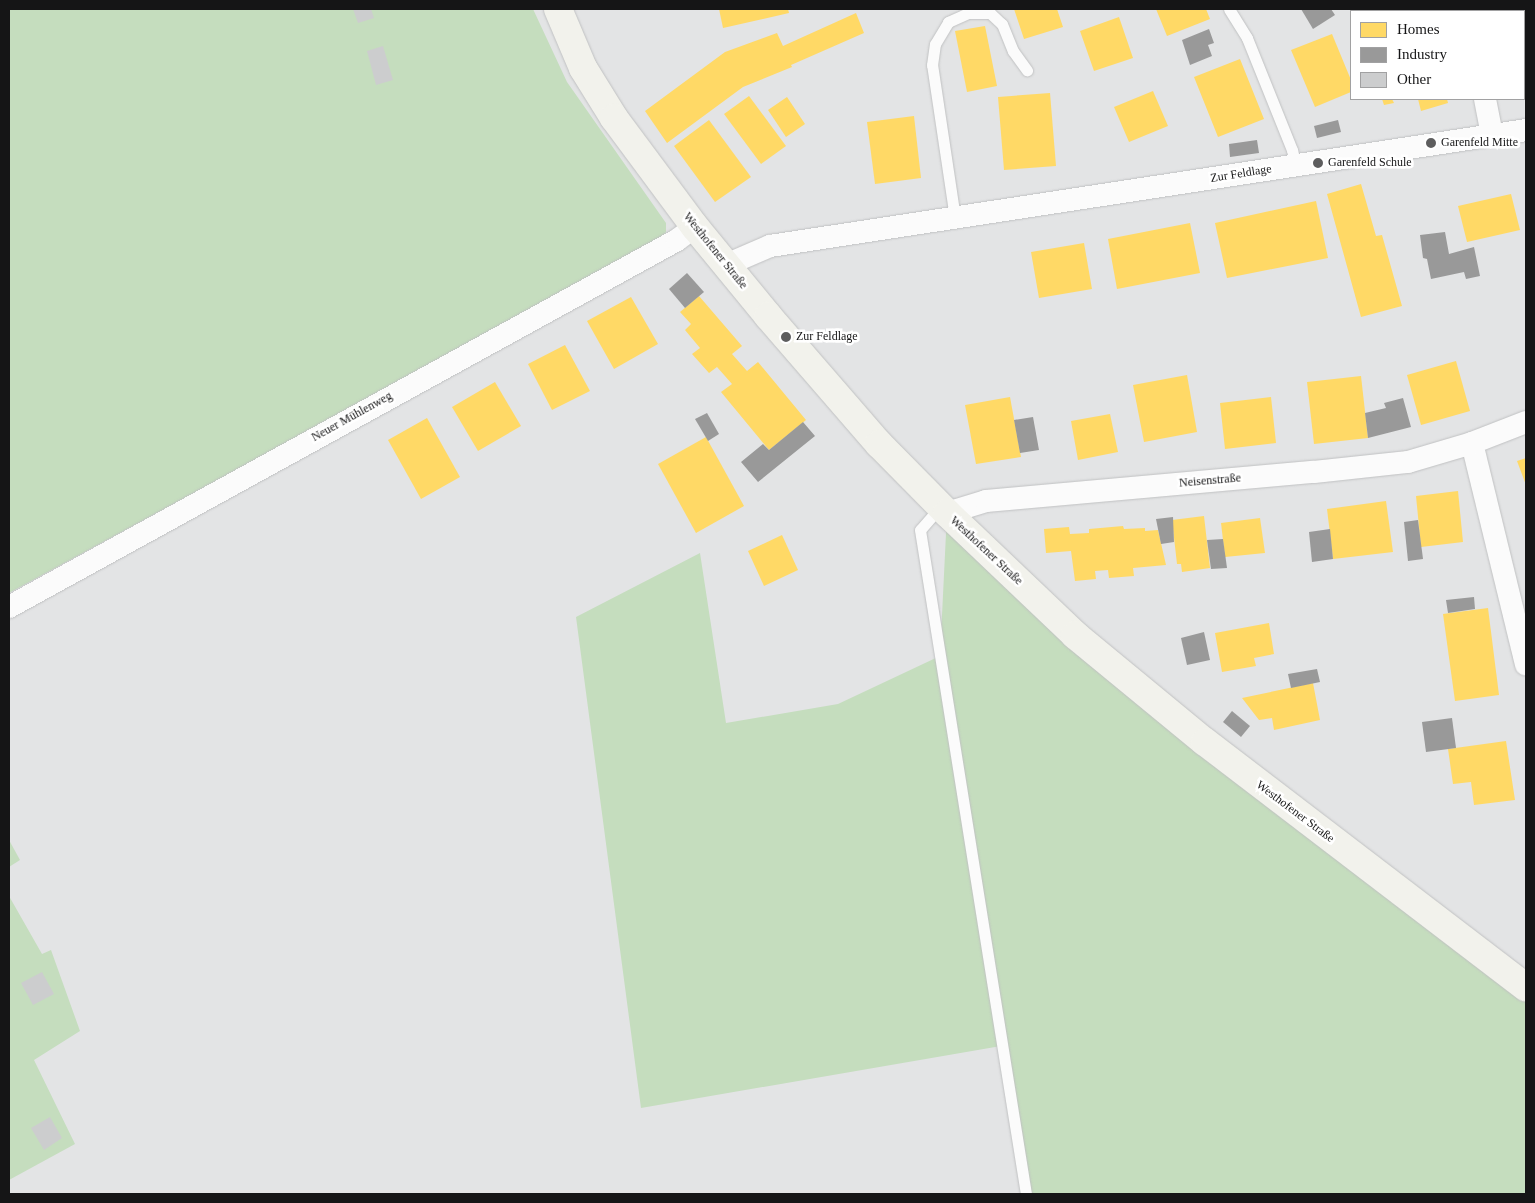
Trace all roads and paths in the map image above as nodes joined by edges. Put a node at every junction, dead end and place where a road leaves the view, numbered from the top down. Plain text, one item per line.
1 (558, 9) edge
2 (1229, 9) edge
3 (1027, 70) dead end
4 (1485, 100) edge
5 (1526, 130) edge
6 (1492, 134) junction
7 (1296, 166) junction
8 (955, 218) junction
9 (695, 227) junction
10 (726, 265) junction
11 (1526, 422) edge
12 (1472, 443) junction
13 (944, 510) junction
14 (9, 608) edge
15 (1526, 665) edge
16 (1526, 987) edge
17 (1026, 1194) edge

1 - 9 street, Westhofener Straße
2 - 7 lane
3 - 8 lane
4 - 6 street
5 - 6 street, Zur Feldlage
6 - 7 street, Zur Feldlage
7 - 8 street, Zur Feldlage
8 - 10 street, Zur Feldlage
9 - 10 street, Westhofener Straße
9 - 14 street, Neuer Mühlenweg
10 - 13 street, Westhofener Straße
11 - 12 street, Neisenstraße
12 - 13 street, Neisenstraße
12 - 15 street
13 - 16 street, Westhofener Straße
13 - 17 lane

